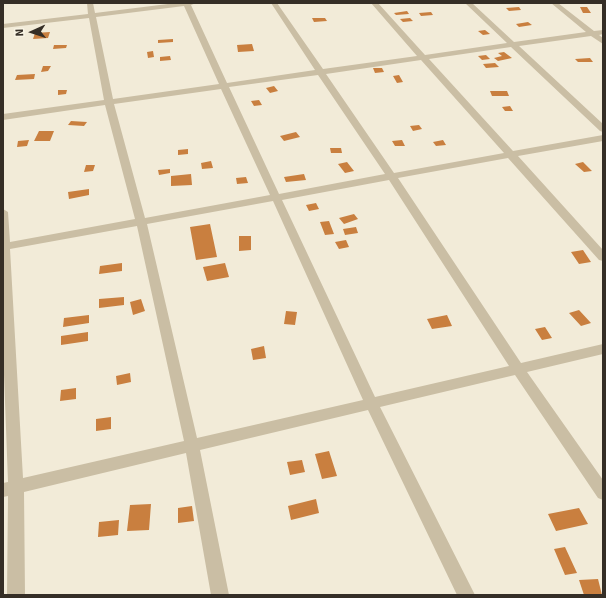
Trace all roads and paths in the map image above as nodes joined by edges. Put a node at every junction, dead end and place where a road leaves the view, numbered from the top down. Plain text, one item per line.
1 (90, 3) edge
2 (189, 3) edge
3 (274, 3) edge
4 (374, 3) edge
5 (468, 3) edge
6 (554, 3) edge
7 (92, 15) junction
8 (3, 26) edge
9 (603, 32) edge
10 (593, 34) junction
11 (603, 42) edge
12 (513, 44) junction
13 (423, 57) junction
14 (320, 72) junction
15 (224, 86) junction
16 (109, 102) junction
17 (3, 117) edge
18 (603, 129) edge
19 (603, 138) edge
20 (511, 154) junction
21 (391, 176) junction
22 (276, 196) junction
23 (3, 212) edge
24 (141, 221) junction
25 (4, 247) edge
26 (603, 257) edge
27 (603, 349) edge
28 (518, 369) junction
29 (371, 403) junction
30 (192, 446) junction
31 (10, 488) edge
32 (603, 493) edge
33 (16, 595) edge
34 (220, 595) edge
35 (466, 595) edge

1 - 7 street
2 - 7 street
2 - 15 street
3 - 14 street
4 - 13 street
5 - 12 street
6 - 10 street
7 - 8 street
7 - 16 street
9 - 10 street
10 - 11 street
10 - 12 street
12 - 13 street
12 - 18 street
13 - 14 street
13 - 20 street
14 - 15 street
14 - 21 street
15 - 16 street
15 - 22 street
16 - 17 street
16 - 24 street
19 - 20 street
20 - 21 street
20 - 26 street
21 - 22 street
21 - 28 street
22 - 24 street
22 - 29 street
23 - 25 street
24 - 25 street
24 - 30 street
25 - 31 street
27 - 28 street
28 - 29 street
28 - 32 street
29 - 30 street
29 - 35 street
30 - 31 street
30 - 34 street
31 - 33 street

